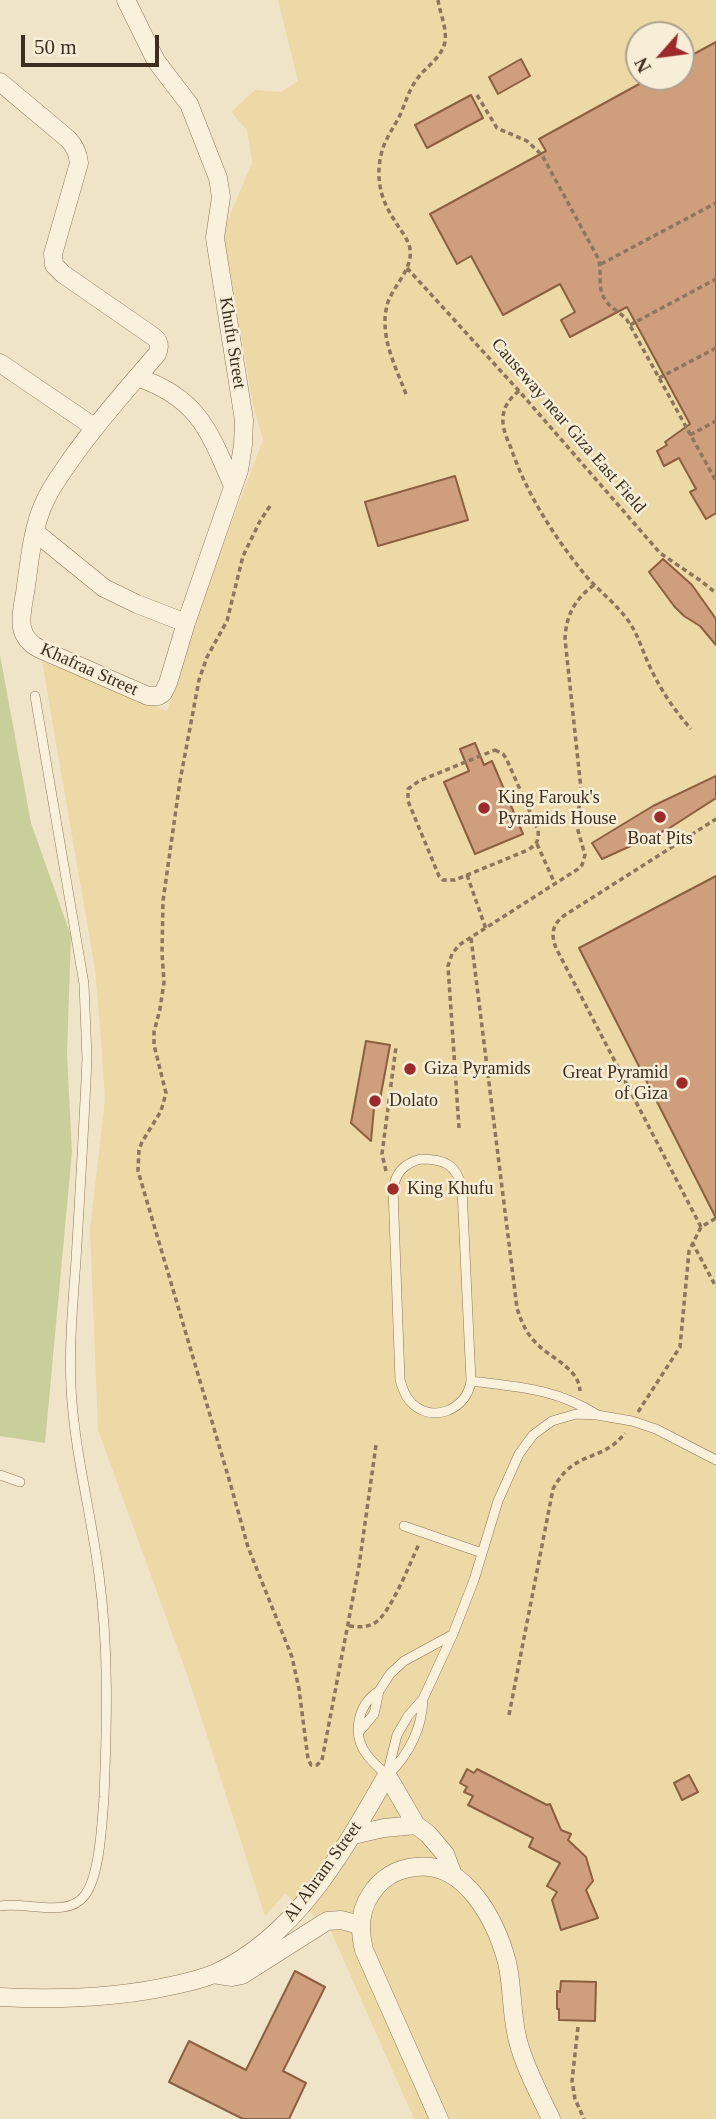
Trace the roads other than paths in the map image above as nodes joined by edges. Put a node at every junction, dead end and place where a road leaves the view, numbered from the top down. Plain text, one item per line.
1 (126, 0) edge
2 (0, 82) edge
3 (0, 363) edge
4 (137, 377) junction
5 (94, 427) junction
6 (233, 486) junction
7 (35, 532) junction
8 (186, 623) junction
9 (35, 696) dead end
10 (158, 696) joint
11 (471, 1381) junction
12 (597, 1415) junction
13 (716, 1460) edge
14 (0, 1475) edge
15 (20, 1482) dead end
16 (404, 1526) dead end
17 (482, 1553) junction
18 (453, 1634) junction
19 (423, 1699) junction
20 (387, 1775) junction
21 (416, 1825) junction
22 (353, 1835) junction
23 (453, 1875) junction
24 (0, 1906) edge
25 (360, 1924) junction
26 (213, 1974) junction
27 (0, 1997) edge
28 (439, 2119) edge
29 (551, 2119) edge

1 - 6 street, Khufu Street
2 - 4 street
3 - 5 street
4 - 5 street
4 - 6 street
5 - 7 street
6 - 8 street, Khufu Street
7 - 8 street
7 - 10 street, Khafraa Street
8 - 10 street, Khufu Street
9 - 24 lane
11 - 11 lane
11 - 12 lane
12 - 13 lane
12 - 17 lane
14 - 15 lane
16 - 17 lane
17 - 18 lane
18 - 19 lane
18 - 20 lane
19 - 20 lane
19 - 20 lane
20 - 21 street
20 - 22 street, Al Ahram Street
21 - 22 street
21 - 23 street
22 - 26 street, Al Ahram Street
23 - 25 street
23 - 29 street
25 - 26 street
25 - 28 street
26 - 27 street, Al Ahram Street

